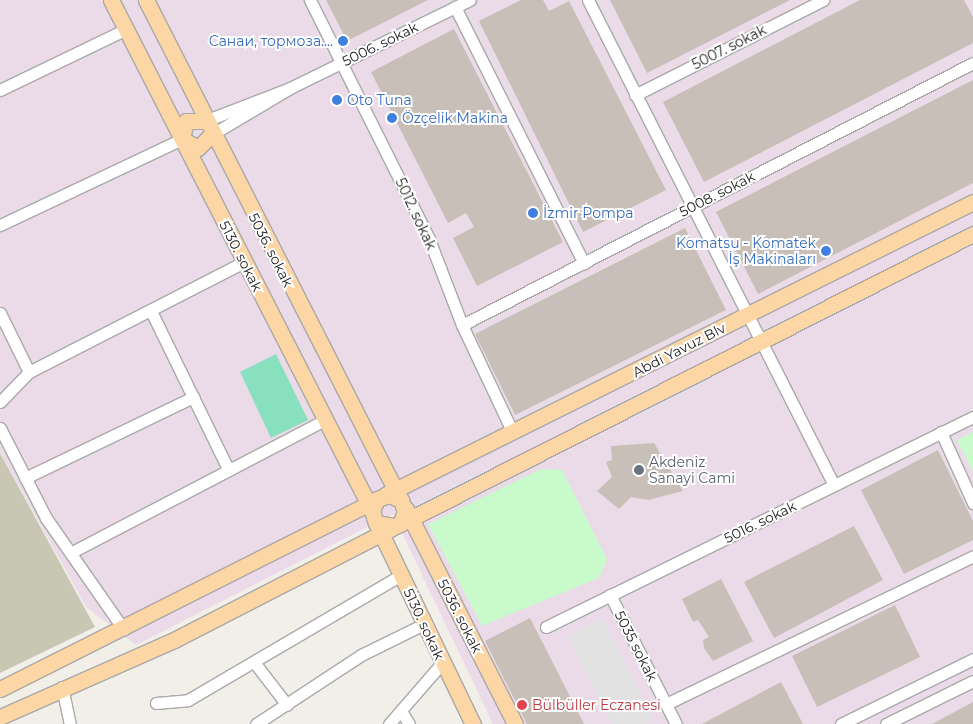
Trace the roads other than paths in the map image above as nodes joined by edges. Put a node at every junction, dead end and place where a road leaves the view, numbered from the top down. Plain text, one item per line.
1 (112, 0) edge
2 (146, 0) edge
3 (310, 0) edge
4 (470, 0) edge
5 (588, 0) edge
6 (823, 0) edge
7 (455, 7) junction
8 (126, 28) junction
9 (342, 62) junction
10 (973, 63) edge
11 (290, 88) junction
12 (0, 90) edge
13 (635, 95) junction
14 (205, 121) junction
15 (211, 135) junction
16 (182, 139) junction
17 (973, 202) edge
18 (692, 207) junction
19 (0, 225) edge
20 (973, 234) edge
21 (244, 262) junction
22 (584, 262) junction
23 (151, 311) junction
24 (0, 314) edge
25 (747, 316) junction
26 (462, 325) junction
27 (760, 341) junction
28 (28, 372) junction
29 (193, 396) junction
30 (0, 402) edge
31 (973, 417) edge
32 (324, 420) junction
33 (0, 428) edge
34 (941, 432) junction
35 (513, 433) junction
36 (228, 470) junction
37 (25, 478) junction
38 (834, 485) junction
39 (973, 503) edge
40 (388, 511) junction
41 (72, 552) junction
42 (973, 556) edge
43 (400, 575) junction
44 (610, 595) junction
45 (424, 624) junction
46 (546, 627) dead end
47 (124, 630) junction
48 (973, 659) edge
49 (254, 662) junction
50 (442, 663) junction
51 (973, 681) edge
52 (62, 687) junction
53 (0, 689) edge
54 (156, 703) dead end
55 (666, 704) junction
56 (287, 705) junction
57 (401, 711) junction
58 (0, 717) edge
59 (70, 724) edge
60 (256, 724) edge
61 (389, 724) edge
62 (409, 724) edge
63 (473, 724) edge
64 (515, 724) edge
65 (676, 724) edge
66 (842, 724) edge
67 (886, 724) edge

1 - 8 main road, 5130. sokak
2 - 14 main road, 5036. sokak
3 - 9 street, 5012. sokak
4 - 7 street, 5006. sokak
5 - 13 street
6 - 13 street, 5007. sokak
7 - 9 street, 5006. sokak
7 - 22 street
8 - 12 street
8 - 16 main road, 5130. sokak
9 - 11 street, 5006. sokak
9 - 26 street, 5012. sokak
10 - 18 street, 5008. sokak
11 - 14 street
11 - 15 street
13 - 18 street
14 - 15 main road, 5036. sokak
14 - 16 main road
15 - 16 main road
15 - 40 main road, 5036. sokak
16 - 19 street
16 - 21 main road, 5130. sokak
17 - 25 main road, Abdi Yavuz Blv
18 - 22 street, 5008. sokak
18 - 25 street
20 - 27 main road
21 - 23 street
21 - 32 main road, 5130. sokak
22 - 26 street, 5008. sokak
23 - 28 street
23 - 29 street
24 - 28 street
25 - 27 street
25 - 35 main road, Abdi Yavuz Blv
26 - 35 street, 5012. sokak
27 - 38 street
27 - 40 main road
28 - 30 street
29 - 36 street
29 - 37 street
31 - 34 street, 5016. sokak
32 - 36 street
32 - 40 main road, 5130. sokak
33 - 37 street
34 - 38 street, 5016. sokak
34 - 39 street
35 - 40 main road, Abdi Yavuz Blv
36 - 41 street
37 - 41 street
38 - 44 street, 5016. sokak
40 - 43 main road, 5130. sokak
40 - 47 main road
40 - 52 main road
40 - 64 main road, 5036. sokak
41 - 47 street
42 - 55 street
43 - 45 main road, 5130. sokak
43 - 49 street
44 - 46 street, 5016. sokak
44 - 55 street, 5035 sokak
45 - 50 main road, 5130. sokak
45 - 56 street
47 - 53 main road
48 - 66 street
49 - 54 street
49 - 56 street
50 - 57 street
50 - 63 main road, 5130. sokak
51 - 67 street
52 - 58 main road
52 - 59 street
55 - 65 street, 5035 sokak
56 - 60 street
57 - 61 street
57 - 62 street

